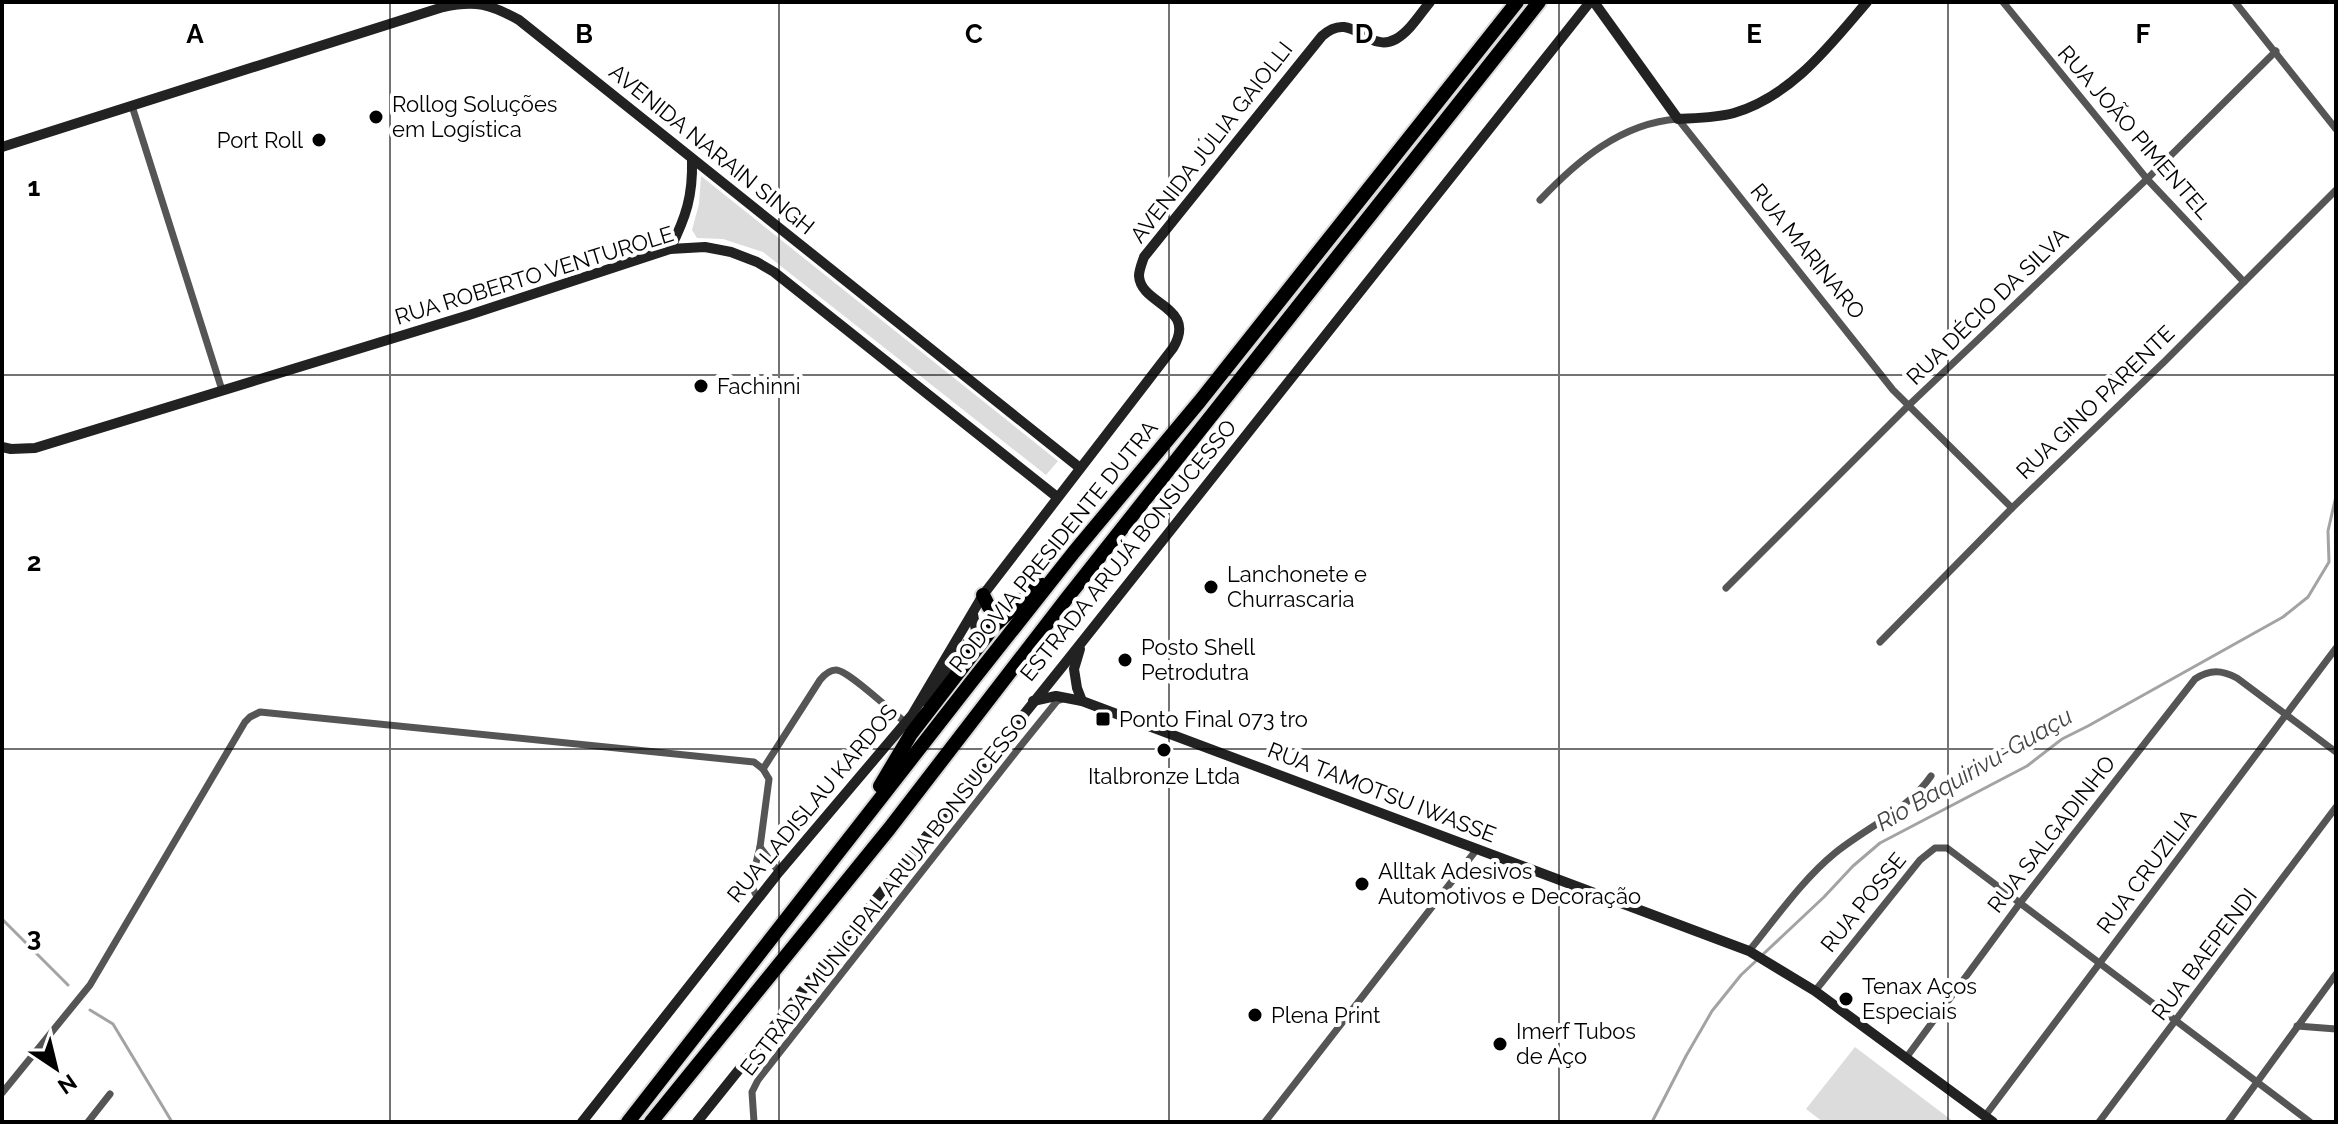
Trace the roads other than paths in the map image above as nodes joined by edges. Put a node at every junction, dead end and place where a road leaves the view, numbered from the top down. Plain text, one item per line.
1 (1430, 2) edge
2 (1517, 2) edge
3 (1539, 2) edge
4 (1592, 2) edge
5 (1867, 2) edge
6 (2003, 2) edge
7 (2235, 2) edge
8 (2276, 51) junction
9 (132, 106) junction
10 (1678, 119) junction
11 (2336, 129) edge
12 (2, 147) edge
13 (692, 160) junction
14 (2147, 179) junction
15 (2336, 190) edge
16 (1540, 200) dead end
17 (670, 249) junction
18 (2244, 282) junction
19 (222, 390) junction
20 (1909, 405) junction
21 (2, 447) edge
22 (1080, 468) junction
23 (1057, 497) junction
24 (2012, 508) junction
25 (1074, 552) junction
26 (1726, 588) dead end
27 (983, 595) junction
28 (1009, 612) junction
29 (1880, 642) dead end
30 (1080, 645) junction
31 (2336, 648) edge
32 (1065, 698) junction
33 (1033, 701) junction
34 (1082, 701) junction
35 (2286, 715) junction
36 (909, 719) junction
37 (2336, 752) edge
38 (899, 753) junction
39 (763, 769) junction
40 (1931, 776) dead end
41 (2336, 807) edge
42 (859, 825) junction
43 (760, 847) junction
44 (1477, 849) junction
45 (779, 872) junction
46 (758, 899) junction
47 (2020, 903) junction
48 (1750, 951) junction
49 (2099, 964) junction
50 (2336, 974) edge
51 (1815, 991) junction
52 (2176, 1021) junction
53 (2297, 1026) junction
54 (2336, 1029) edge
55 (1906, 1058) junction
56 (2257, 1083) junction
57 (2, 1093) edge
58 (110, 1094) dead end
59 (1989, 1119) edge
60 (88, 1122) edge
61 (582, 1122) edge
62 (628, 1122) edge
63 (651, 1122) edge
64 (697, 1122) edge
65 (754, 1122) edge
66 (1265, 1122) edge
67 (2099, 1122) edge
68 (2228, 1122) edge
69 (2310, 1122) edge

1 - 22 street, AVENIDA JÚLIA GAIOLLI
2 - 25 highway, RODOVIA PRESIDENTE DUTRA
3 - 63 highway, RODOVIA PRESIDENTE DUTRA
4 - 10 street, RUA MARINARO
4 - 30 street, ESTRADA ARUJÁ BONSUCESSO
5 - 10 street
6 - 14 street, RUA JOÃO PIMENTEL
7 - 8 street
8 - 11 street
8 - 14 street, RUA DÉCIO DA SILVA
9 - 12 street, AVENIDA NARAIN SINGH
9 - 13 street, AVENIDA NARAIN SINGH
9 - 19 street
10 - 16 street
10 - 20 street, RUA MARINARO
13 - 17 street
13 - 22 street, AVENIDA NARAIN SINGH
14 - 18 street, RUA JOÃO PIMENTEL
14 - 20 street, RUA DÉCIO DA SILVA
15 - 18 street, RUA GINO PARENTE
17 - 19 street, RUA ROBERTO VENTUROLE
17 - 23 street, RUA ROBERTO VENTUROLE
18 - 24 street, RUA GINO PARENTE
19 - 21 street, RUA ROBERTO VENTUROLE
20 - 24 street, RUA MARINARO
20 - 26 street, RUA DÉCIO DA SILVA
22 - 23 street, AVENIDA JÚLIA GAIOLLI
23 - 27 street
24 - 29 street, RUA GINO PARENTE
25 - 28 highway
25 - 42 highway, RODOVIA PRESIDENTE DUTRA
27 - 28 highway
27 - 36 street, RUA LADISLAU KARDOS
28 - 38 highway
30 - 33 street, ESTRADA ARUJÁ BONSUCESSO
30 - 34 street
31 - 35 street, RUA CRUZILIA
32 - 33 street, RUA TAMOTSU IWASSE
32 - 34 street, RUA TAMOTSU IWASSE
32 - 65 street, ESTRADA MUNICIPAL ARUJA BONSUCESSO
33 - 64 street, ESTRADA ARUJÁ BONSUCESSO
34 - 44 street, RUA TAMOTSU IWASSE
35 - 37 street, RUA SALGADINHO
35 - 47 street, RUA SALGADINHO
35 - 49 street, RUA CRUZILIA
36 - 38 highway
36 - 39 street
36 - 45 street, RUA LADISLAU KARDOS
38 - 42 highway
39 - 43 street
39 - 57 street
40 - 48 street
41 - 52 street, RUA BAEPENDI
42 - 62 highway, RODOVIA PRESIDENTE DUTRA
43 - 45 street
43 - 46 street
44 - 48 street, RUA TAMOTSU IWASSE
44 - 66 street
45 - 46 street, RUA LADISLAU KARDOS
46 - 61 street, RUA LADISLAU KARDOS
47 - 49 street
47 - 51 street, RUA POSSE
47 - 55 street, RUA SALGADINHO
48 - 51 street, RUA TAMOTSU IWASSE
49 - 52 street
49 - 59 street, RUA CRUZILIA
50 - 53 street
51 - 55 street, RUA TAMOTSU IWASSE
52 - 56 street
52 - 67 street, RUA BAEPENDI
53 - 54 street
53 - 56 street
55 - 59 street, RUA TAMOTSU IWASSE
56 - 68 street
56 - 69 street
58 - 60 street

